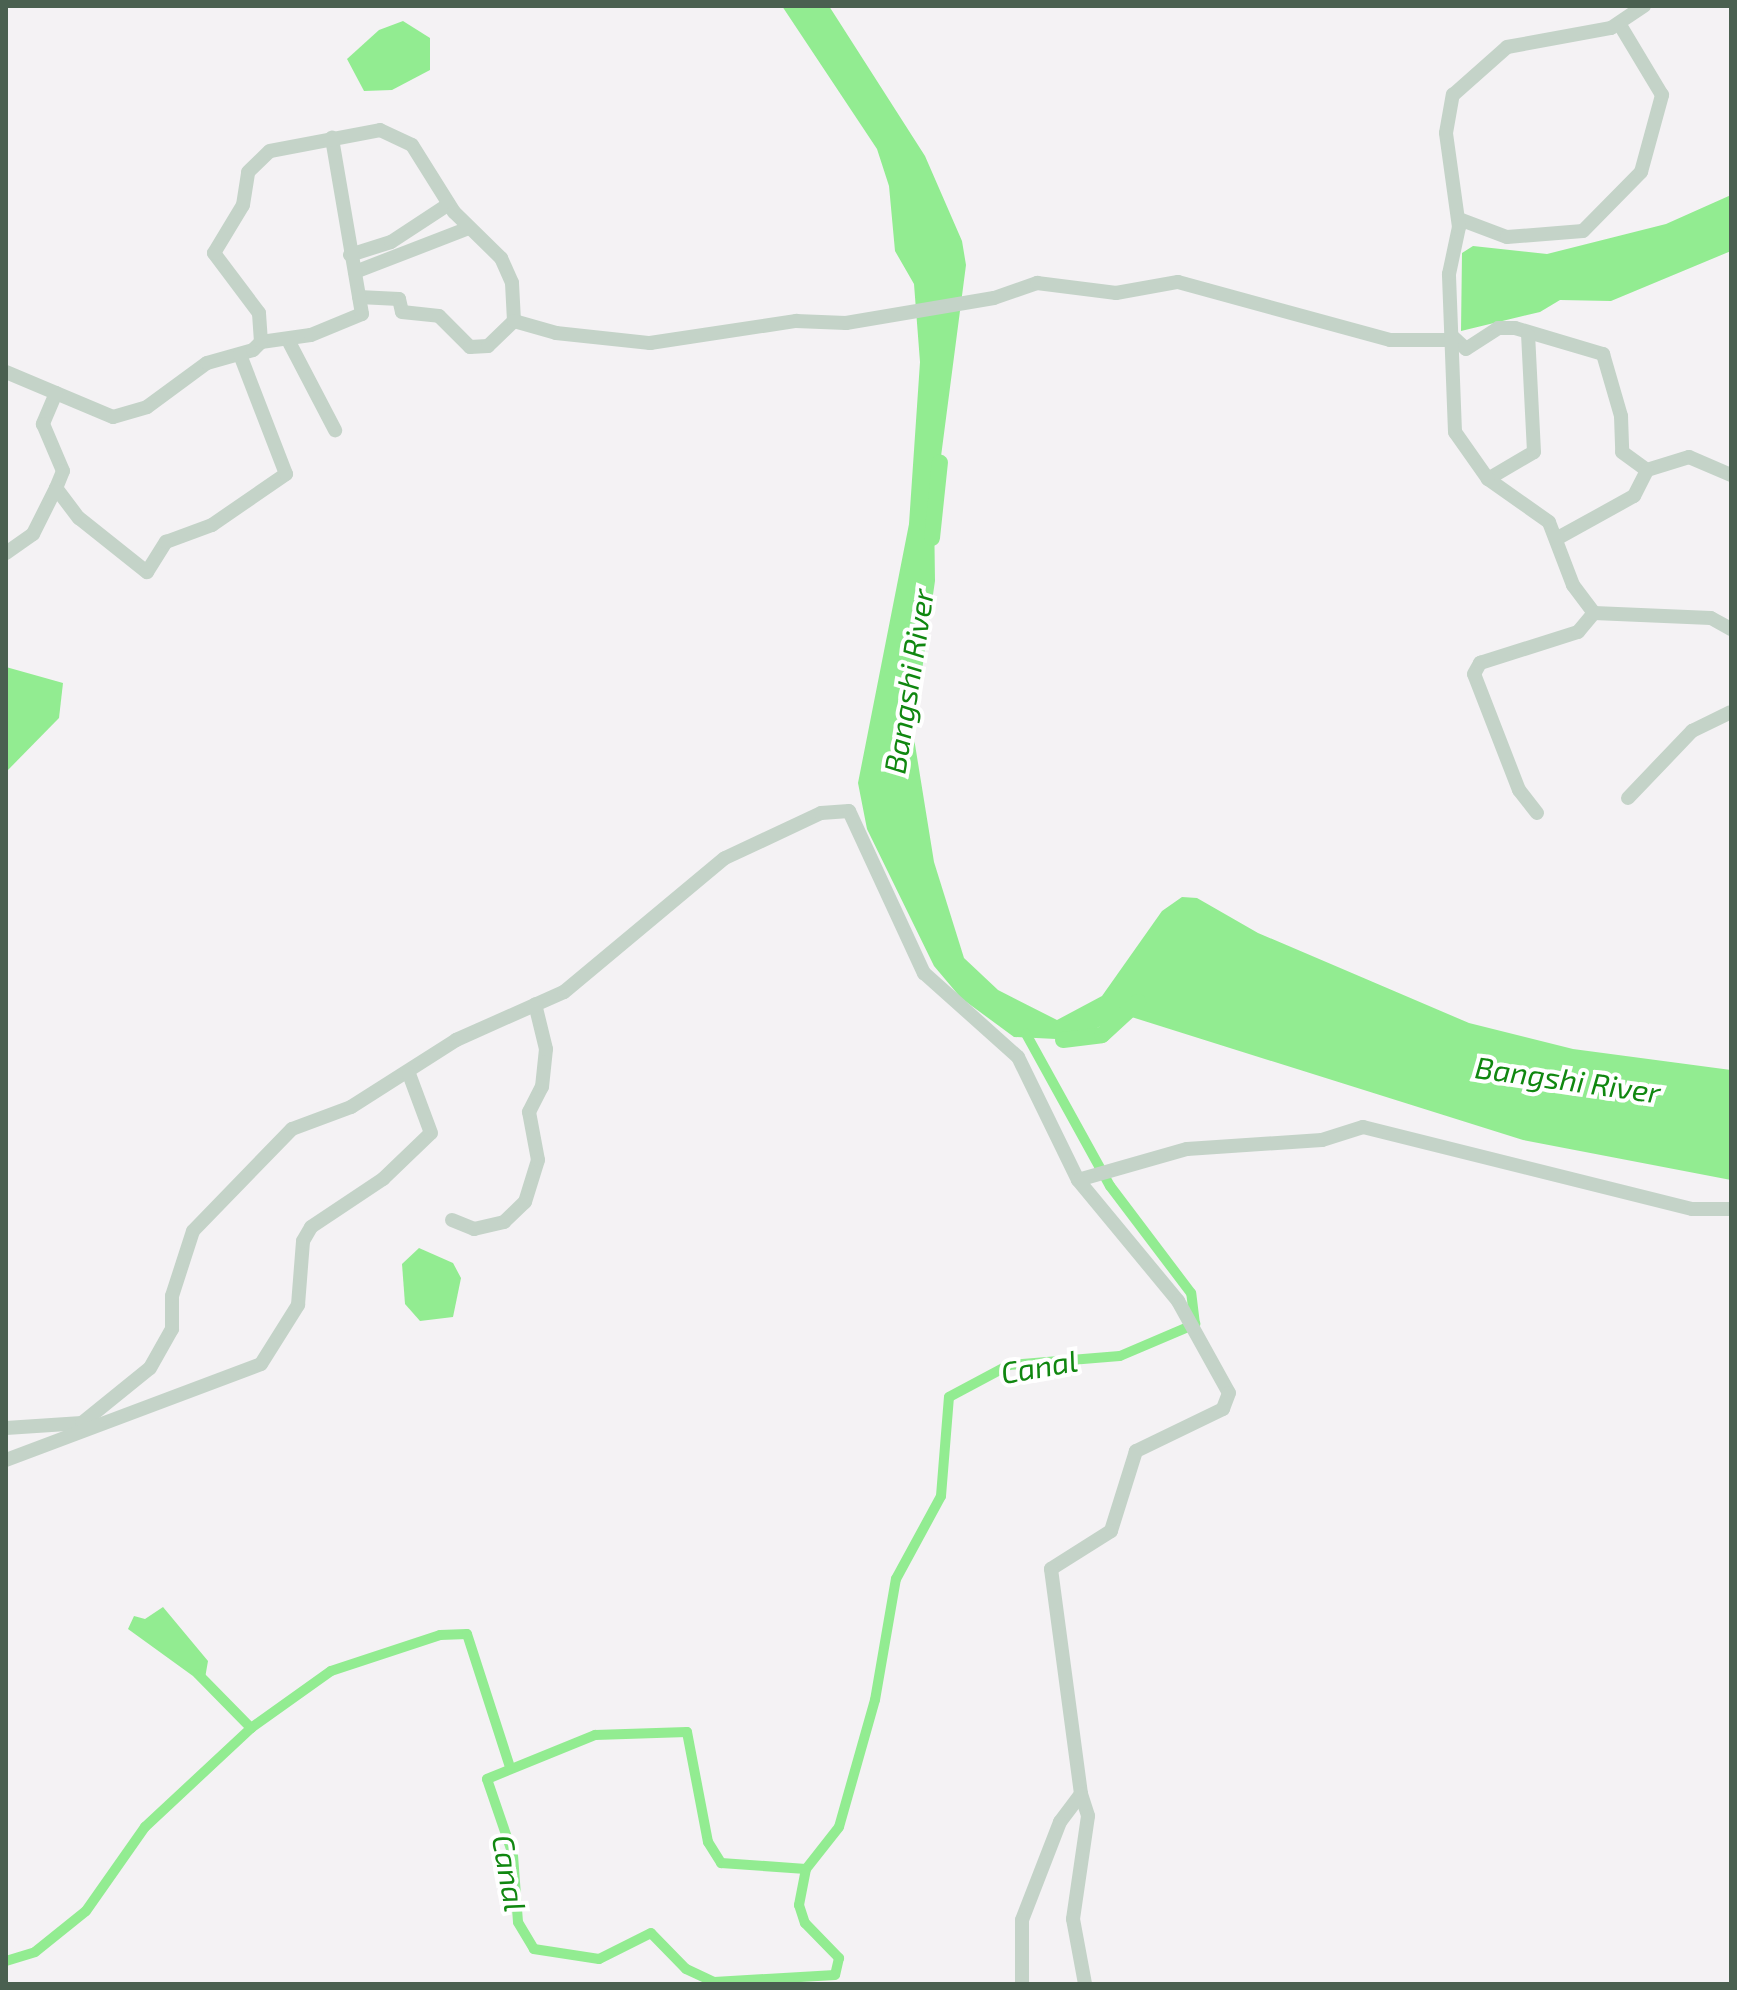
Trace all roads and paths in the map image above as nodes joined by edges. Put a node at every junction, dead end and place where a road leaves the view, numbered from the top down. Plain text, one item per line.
1 (1644, 6) edge
2 (1620, 25) junction
3 (332, 138) junction
4 (449, 204) junction
5 (1459, 219) junction
6 (469, 228) junction
7 (350, 255) junction
8 (355, 272) junction
9 (359, 297) junction
10 (514, 321) junction
11 (1528, 335) junction
12 (1451, 338) junction
13 (288, 340) junction
14 (261, 342) junction
15 (240, 355) junction
16 (6, 372) edge
17 (56, 393) junction
18 (335, 430) dead end
19 (1647, 470) junction
20 (1731, 475) edge
21 (1488, 479) junction
22 (56, 488) junction
23 (1556, 539) junction
24 (6, 553) edge
25 (1594, 613) junction
26 (1731, 629) edge
27 (1731, 712) edge
28 (1628, 798) dead end
29 (1537, 813) dead end
30 (535, 1004) junction
31 (409, 1074) junction
32 (1078, 1180) junction
33 (1731, 1209) edge
34 (452, 1220) dead end
35 (6, 1428) edge
36 (6, 1460) edge
37 (1081, 1794) junction
38 (1022, 1984) edge
39 (1085, 1984) edge

1 - 2 street
2 - 5 street
2 - 5 street
3 - 4 street
3 - 7 street
3 - 14 street
4 - 6 street
4 - 7 street
5 - 12 street
6 - 8 street
6 - 10 street
7 - 8 street
8 - 9 street
9 - 10 street
9 - 13 street
10 - 12 street
11 - 12 street
11 - 19 street
11 - 21 street
12 - 21 street
13 - 14 street
13 - 18 street
14 - 15 street
15 - 17 street
15 - 22 street
16 - 17 street
17 - 22 street
19 - 20 street
19 - 23 street
21 - 23 street
22 - 24 street
23 - 25 street
25 - 26 street
25 - 29 street
27 - 28 street
30 - 31 street
30 - 32 street
30 - 34 street
31 - 35 street
31 - 36 street
32 - 33 street
32 - 37 street
37 - 38 street
37 - 39 street

